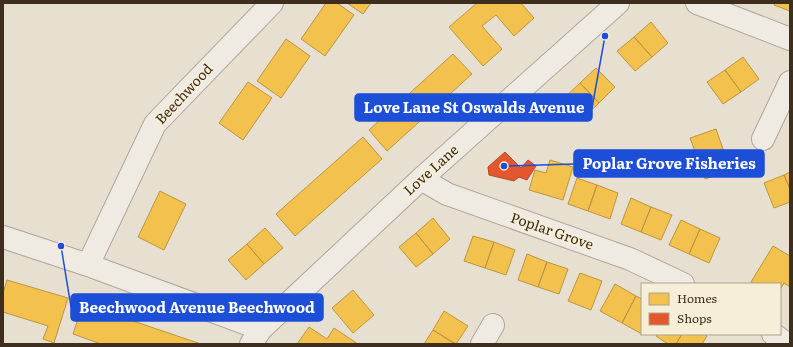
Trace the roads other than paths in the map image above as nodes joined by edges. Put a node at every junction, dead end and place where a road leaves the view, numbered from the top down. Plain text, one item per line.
1 (272, 3) edge
2 (618, 3) edge
3 (697, 3) edge
4 (790, 39) edge
5 (790, 82) edge
6 (763, 138) dead end
7 (421, 179) junction
8 (3, 237) edge
9 (88, 265) junction
10 (681, 283) edge
11 (493, 325) dead end
12 (774, 335) edge
13 (256, 337) edge
14 (482, 344) edge
15 (787, 344) edge

1 - 9 street, Beechwood
2 - 7 street, Love Lane
3 - 4 street
5 - 6 street
7 - 10 street, Poplar Grove
7 - 13 street, Love Lane
8 - 9 street
9 - 13 street
11 - 14 street
12 - 15 street

